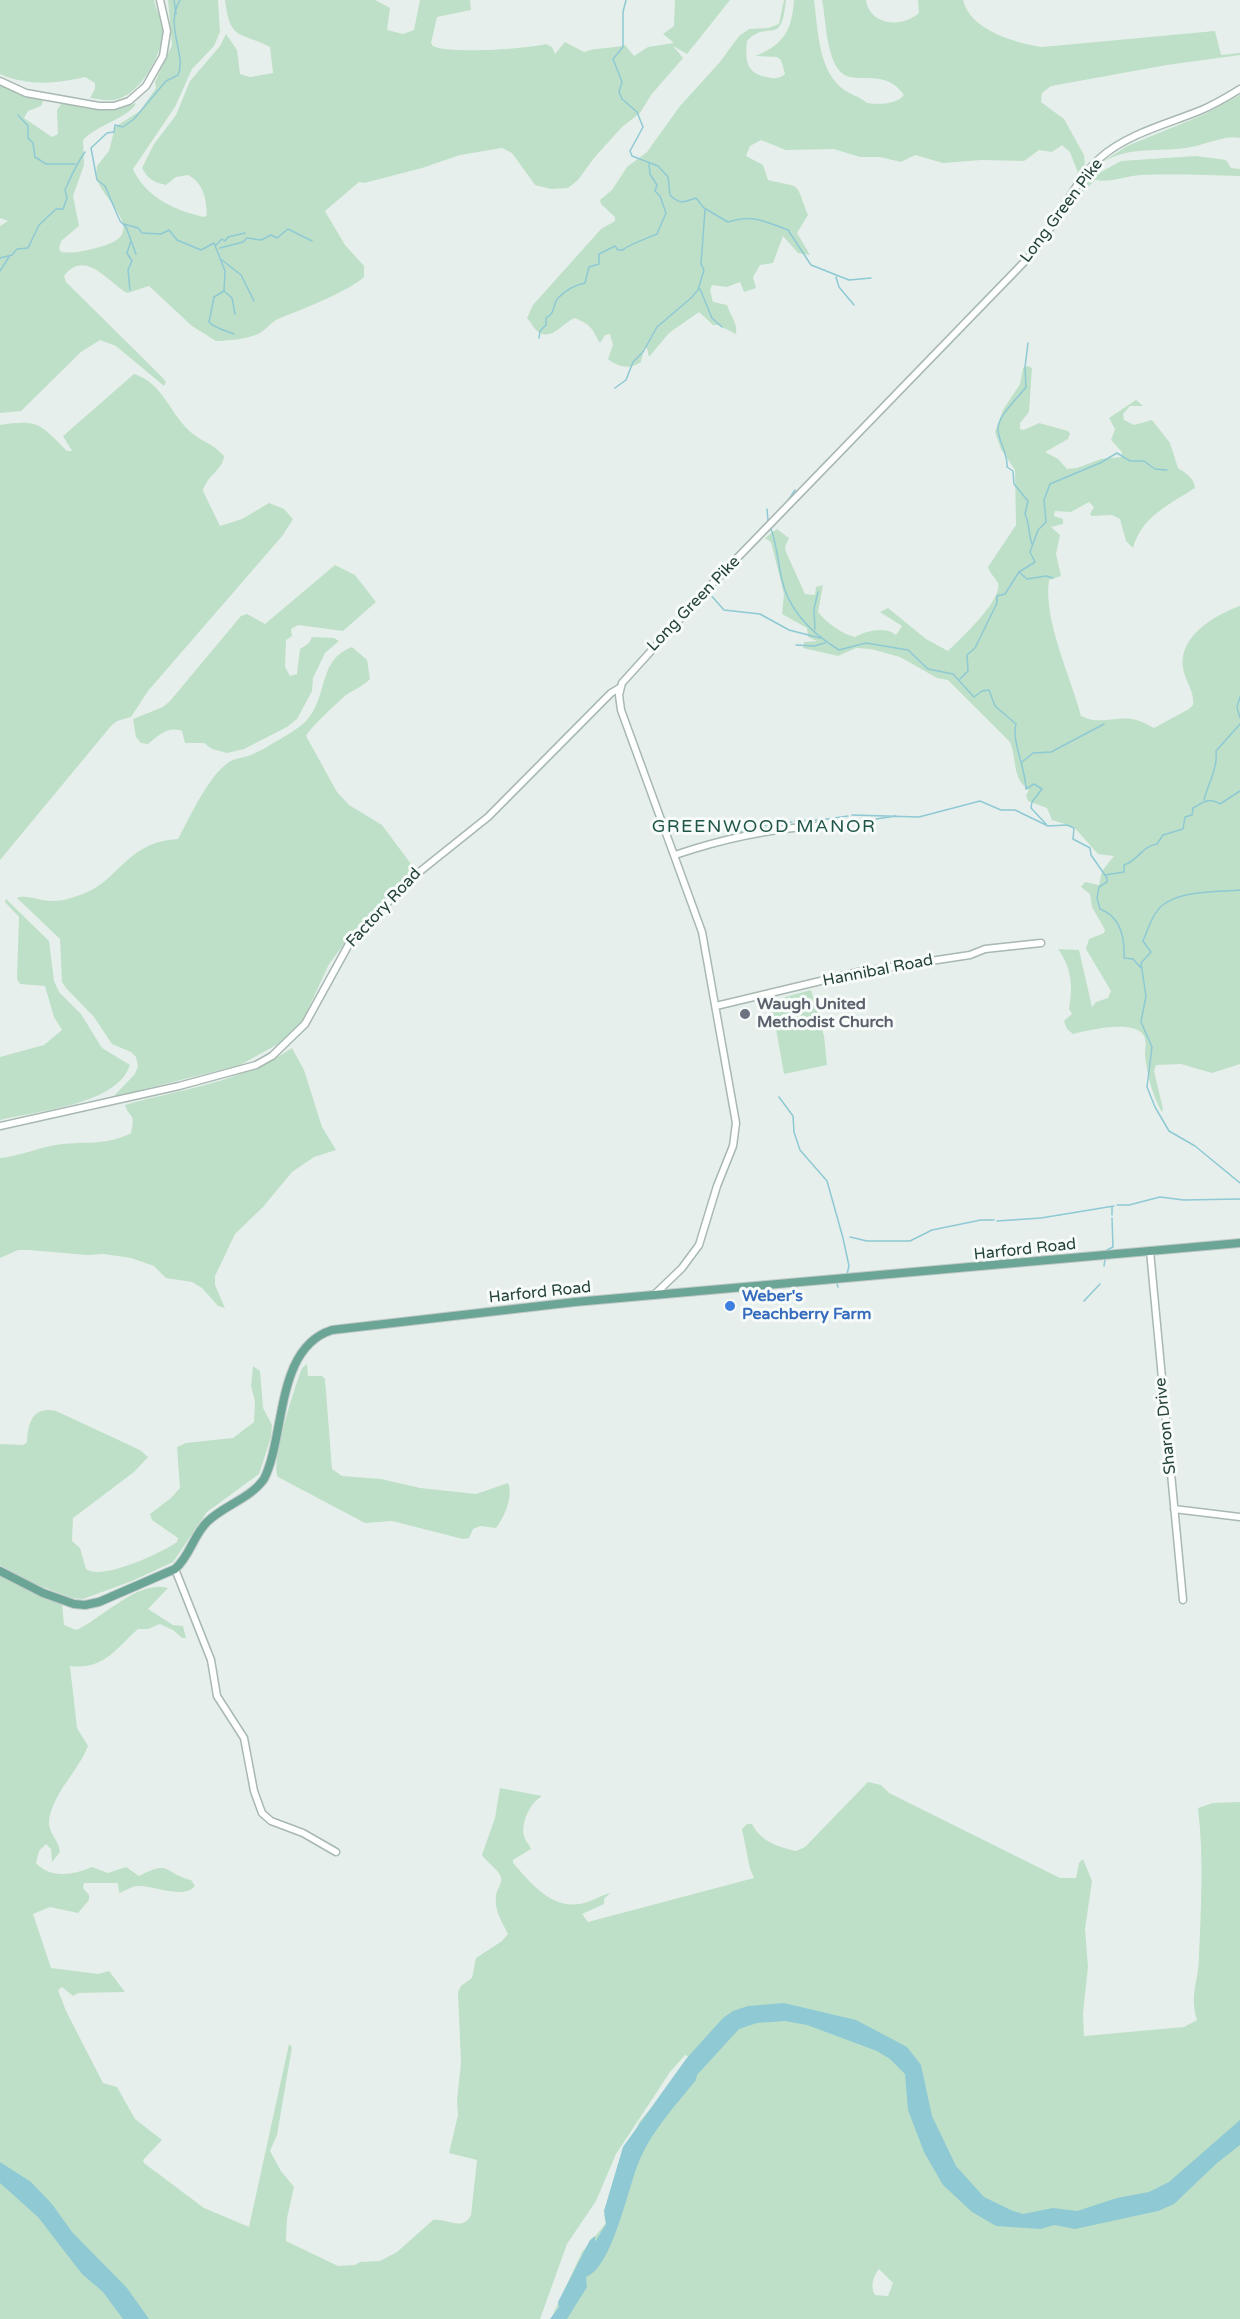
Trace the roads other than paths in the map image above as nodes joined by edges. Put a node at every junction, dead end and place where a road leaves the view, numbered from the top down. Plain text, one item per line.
1 (160, 0) edge
2 (0, 81) edge
3 (1240, 89) edge
4 (621, 687) junction
5 (817, 826) dead end
6 (675, 855) junction
7 (1041, 943) dead end
8 (716, 1006) junction
9 (0, 1126) edge
10 (1240, 1243) edge
11 (1150, 1251) junction
12 (654, 1295) junction
13 (1174, 1509) junction
14 (1240, 1517) edge
15 (175, 1569) junction
16 (0, 1571) edge
17 (1183, 1600) dead end
18 (336, 1852) dead end

1 - 2 street
3 - 4 street, Long Green Pike
4 - 6 street
4 - 9 street, Factory Road
5 - 6 street
6 - 8 street
7 - 8 street, Hannibal Road
8 - 12 street
10 - 11 main road, Harford Road
11 - 12 main road, Harford Road
11 - 13 street, Sharon Drive
12 - 15 main road, Harford Road
13 - 14 street
13 - 17 street, Sharon Drive
15 - 16 main road
15 - 18 street

